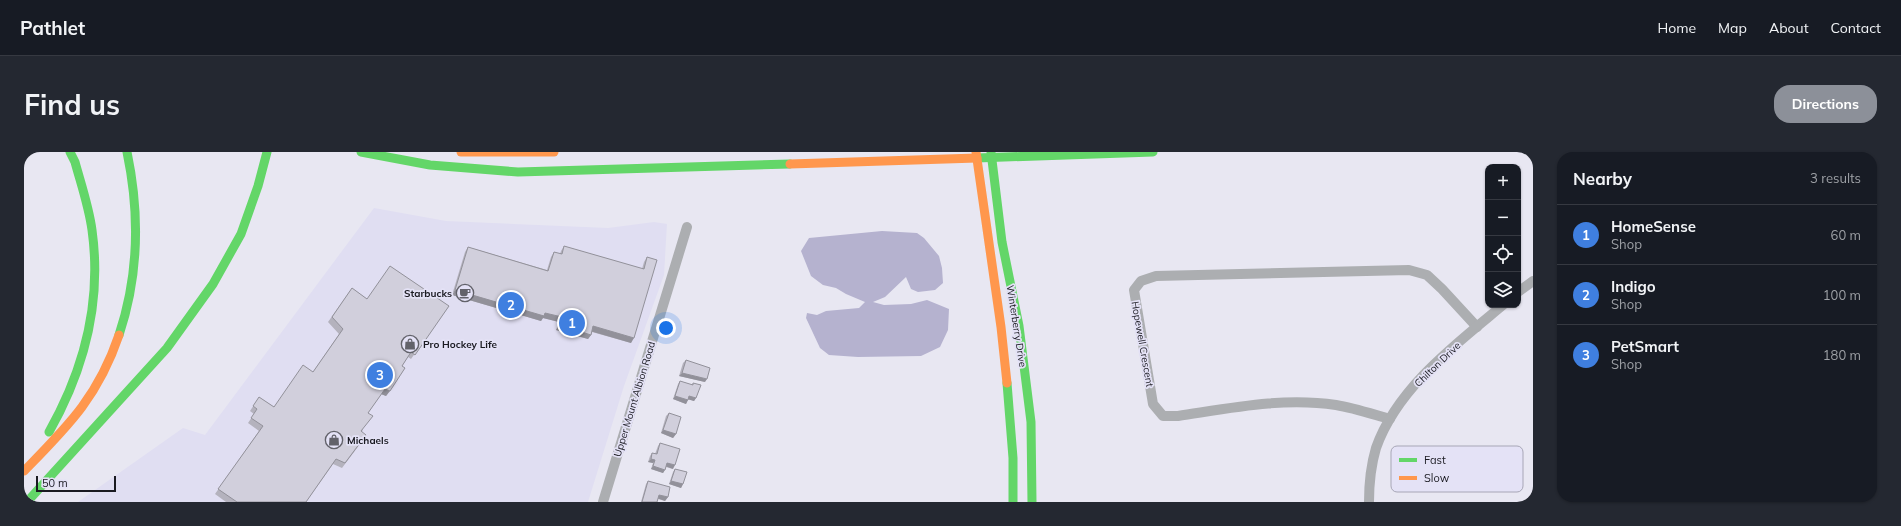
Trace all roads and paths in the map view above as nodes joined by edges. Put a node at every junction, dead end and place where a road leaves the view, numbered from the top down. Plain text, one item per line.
1 (70, 152) edge
2 (127, 152) edge
3 (267, 152) edge
4 (360, 152) edge
5 (461, 152) edge
6 (554, 152) edge
7 (1153, 152) edge
8 (976, 155) edge
9 (991, 155) edge
10 (687, 227) dead end
11 (1533, 281) edge
12 (1521, 290) edge
13 (1499, 308) edge
14 (1477, 327) junction
15 (1390, 419) junction
16 (26, 468) edge
17 (27, 502) edge
18 (603, 502) edge
19 (1013, 502) edge
20 (1032, 502) edge
21 (1369, 502) edge

1 - 16 main road
2 - 16 main road
3 - 17 main road
4 - 8 main road
5 - 6 main road
7 - 9 main road
8 - 9 main road
8 - 19 main road, Winterberry Drive
9 - 20 main road, Winterberry Drive
10 - 18 street, Upper Mount Albion Road
11 - 12 street
13 - 14 street, Chilton Drive
14 - 15 street, Chilton Drive
14 - 15 street, Hopewell Crescent
15 - 21 street, Chilton Drive

